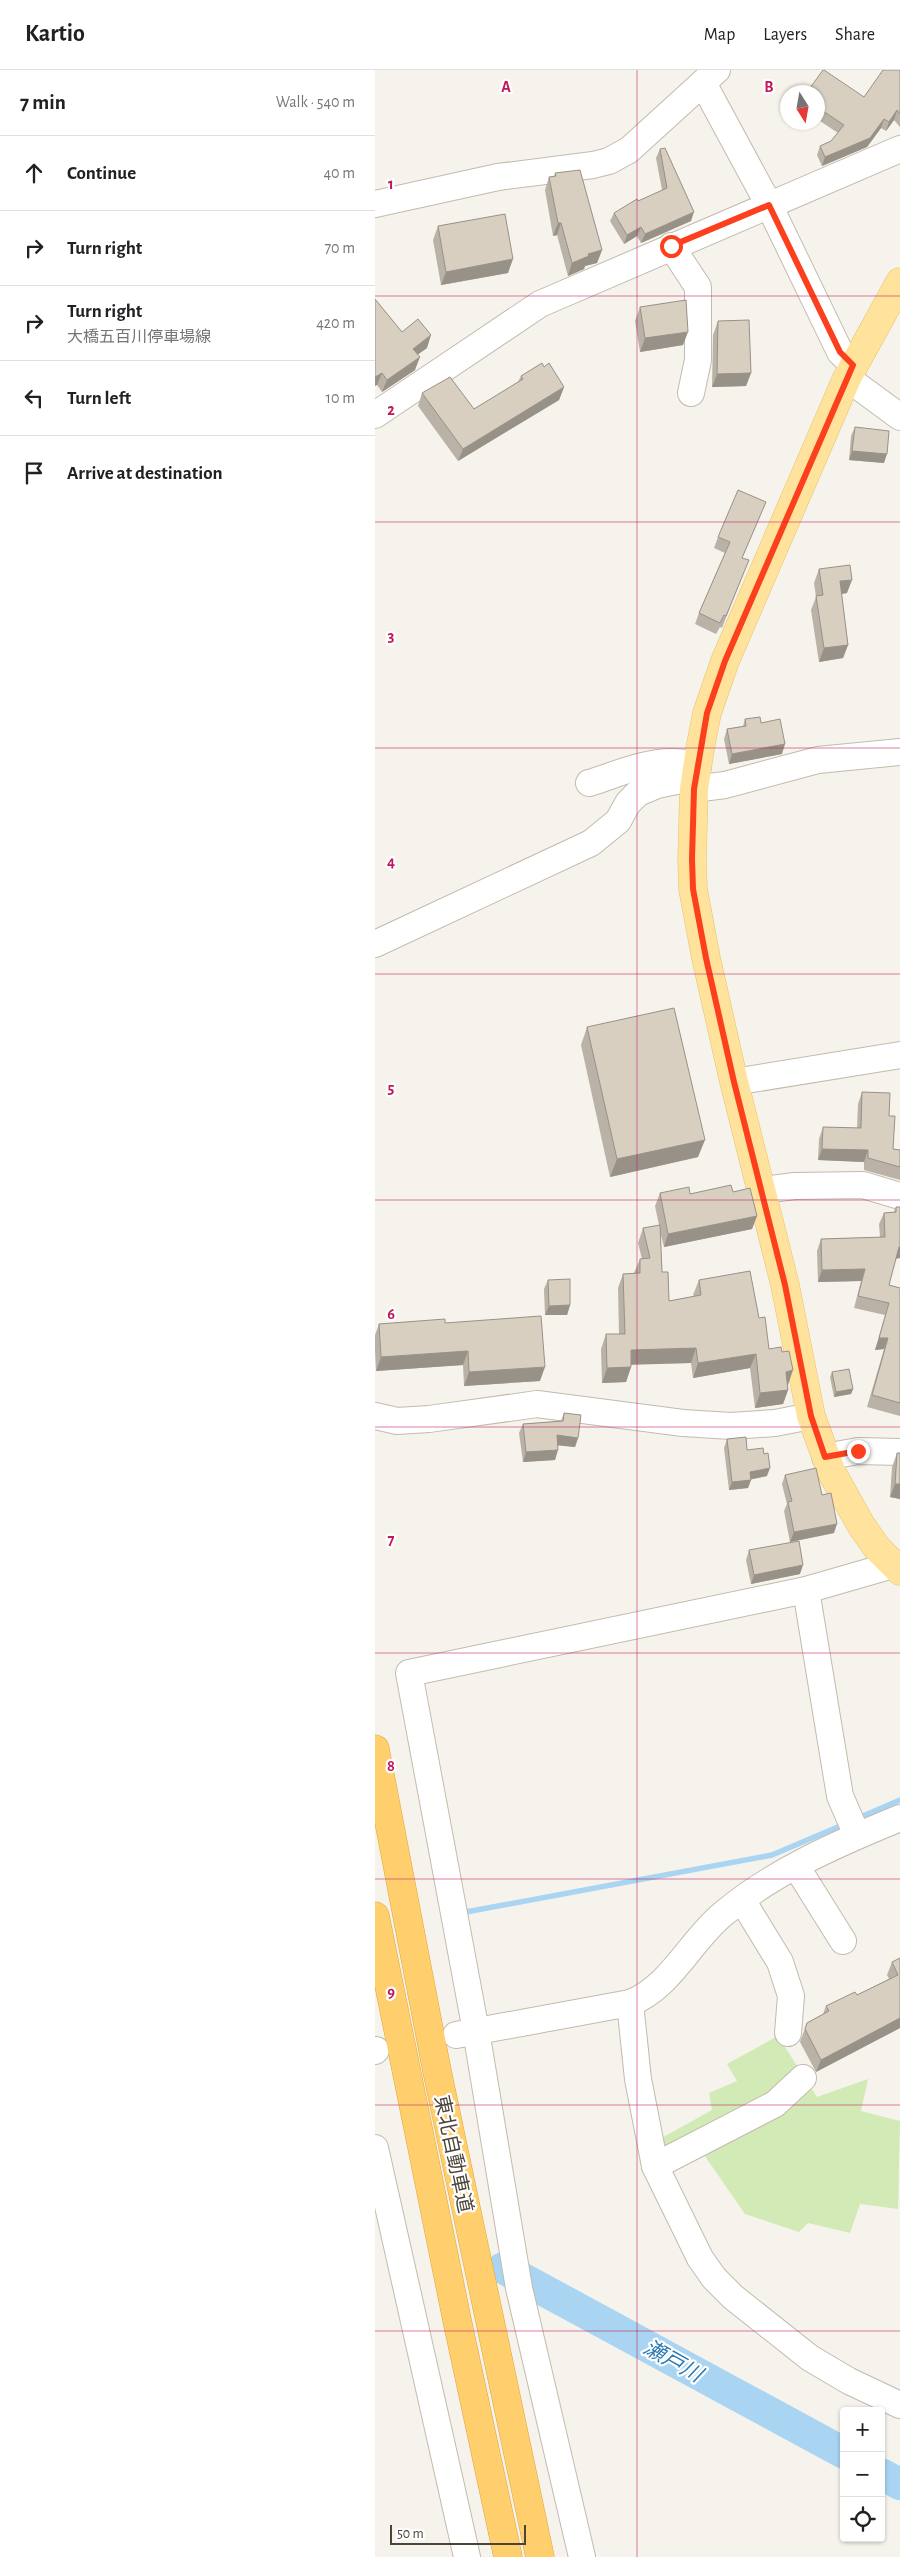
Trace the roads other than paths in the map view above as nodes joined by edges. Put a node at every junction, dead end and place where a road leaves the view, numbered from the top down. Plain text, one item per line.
1 (710, 77) edge
2 (900, 149) edge
3 (375, 204) edge
4 (769, 205) junction
5 (671, 246) junction
6 (900, 282) edge
7 (850, 372) junction
8 (691, 393) dead end
9 (375, 415) edge
10 (900, 417) edge
11 (900, 752) edge
12 (696, 777) junction
13 (589, 783) dead end
14 (375, 944) edge
15 (900, 1055) edge
16 (734, 1082) junction
17 (762, 1190) junction
18 (900, 1196) edge
19 (375, 1416) edge
20 (811, 1416) junction
21 (900, 1452) edge
22 (825, 1457) junction
23 (896, 1568) edge
24 (806, 1590) junction
25 (375, 1749) edge
26 (900, 1818) edge
27 (852, 1826) junction
28 (795, 1866) junction
29 (742, 1900) junction
30 (375, 1916) edge
31 (843, 1941) dead end
32 (630, 2003) junction
33 (466, 2033) junction
34 (787, 2033) dead end
35 (803, 2078) dead end
36 (375, 2148) edge
37 (655, 2166) junction
38 (391, 2222) junction
39 (375, 2247) edge
40 (900, 2405) edge
41 (467, 2557) edge
42 (508, 2557) edge
43 (540, 2557) edge
44 (582, 2557) edge

1 - 3 street
1 - 4 street
2 - 4 street
4 - 5 street
4 - 7 street
5 - 8 street
5 - 9 street
6 - 7 main road
7 - 10 street
7 - 12 main road
11 - 12 street
12 - 13 street
12 - 14 street
12 - 16 main road
15 - 16 street
16 - 17 main road
17 - 18 street
17 - 20 main road
19 - 20 street
20 - 22 main road
21 - 22 street
22 - 23 main road
23 - 24 street
24 - 27 street
24 - 33 street
25 - 43 highway, 東北自動車道
26 - 27 street
27 - 28 street
28 - 29 street
28 - 31 street
29 - 32 street
29 - 34 street
30 - 42 highway, 東北自動車道
32 - 33 street
32 - 37 street
33 - 44 street
35 - 37 street
36 - 38 street
37 - 40 street
38 - 39 street
38 - 41 street

